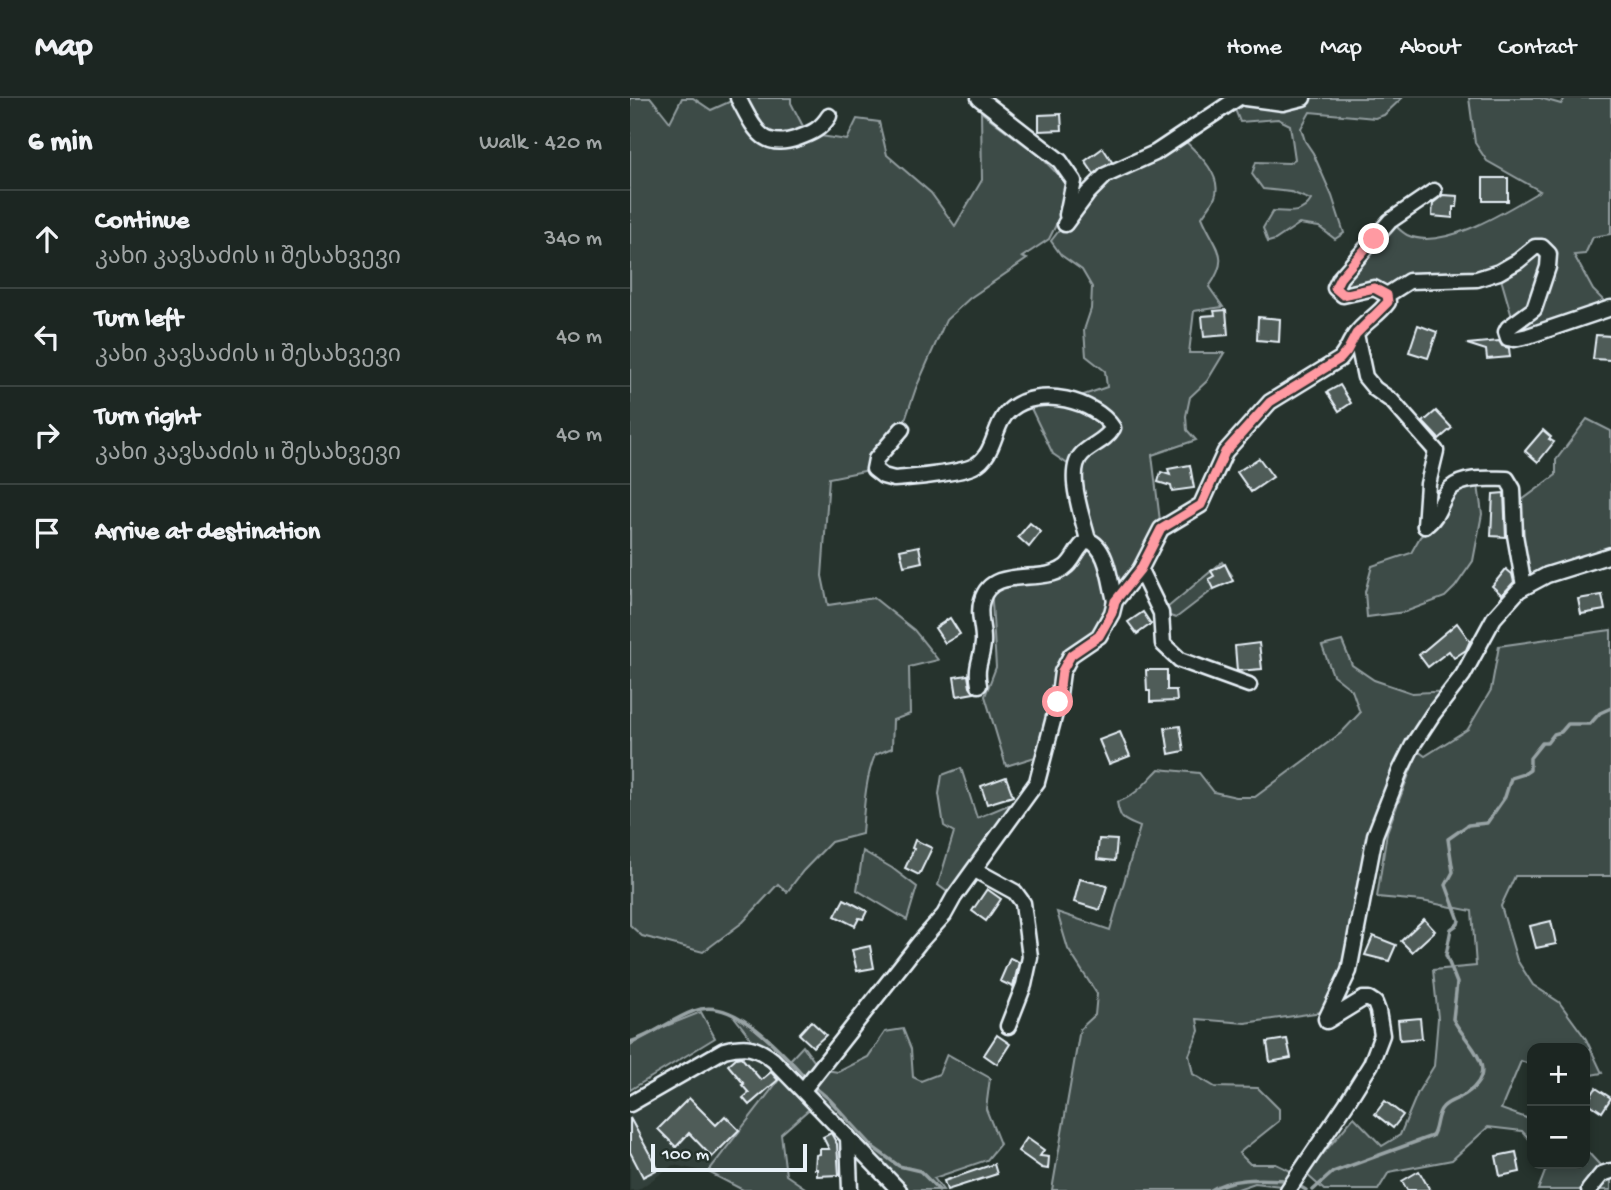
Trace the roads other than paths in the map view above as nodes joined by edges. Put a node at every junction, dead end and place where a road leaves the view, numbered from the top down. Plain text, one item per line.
1 (738, 98) edge
2 (979, 98) edge
3 (1238, 98) edge
4 (1245, 98) edge
5 (1303, 98) edge
6 (829, 116) dead end
7 (1434, 191) dead end
8 (1387, 295) junction
9 (1611, 308) edge
10 (1356, 334) junction
11 (902, 429) dead end
12 (1088, 540) junction
13 (1611, 555) edge
14 (1140, 570) junction
15 (1524, 586) junction
16 (1115, 601) junction
17 (979, 685) dead end
18 (1249, 685) dead end
19 (975, 870) junction
20 (1008, 1026) dead end
21 (804, 1088) junction
22 (630, 1104) edge
23 (848, 1138) junction
24 (1611, 1171) edge
25 (1291, 1184) edge
26 (850, 1190) edge
27 (899, 1190) edge
28 (1589, 1190) edge

1 - 6 street
2 - 3 street
4 - 5 street
7 - 8 street
8 - 9 street
8 - 10 street
10 - 14 street
10 - 15 street
11 - 12 street
12 - 16 street
12 - 17 street
13 - 15 street
14 - 16 street
14 - 18 street
15 - 25 street
16 - 19 street
19 - 20 street
19 - 21 street
21 - 22 street
21 - 23 street
23 - 26 street
23 - 27 street
24 - 28 street

